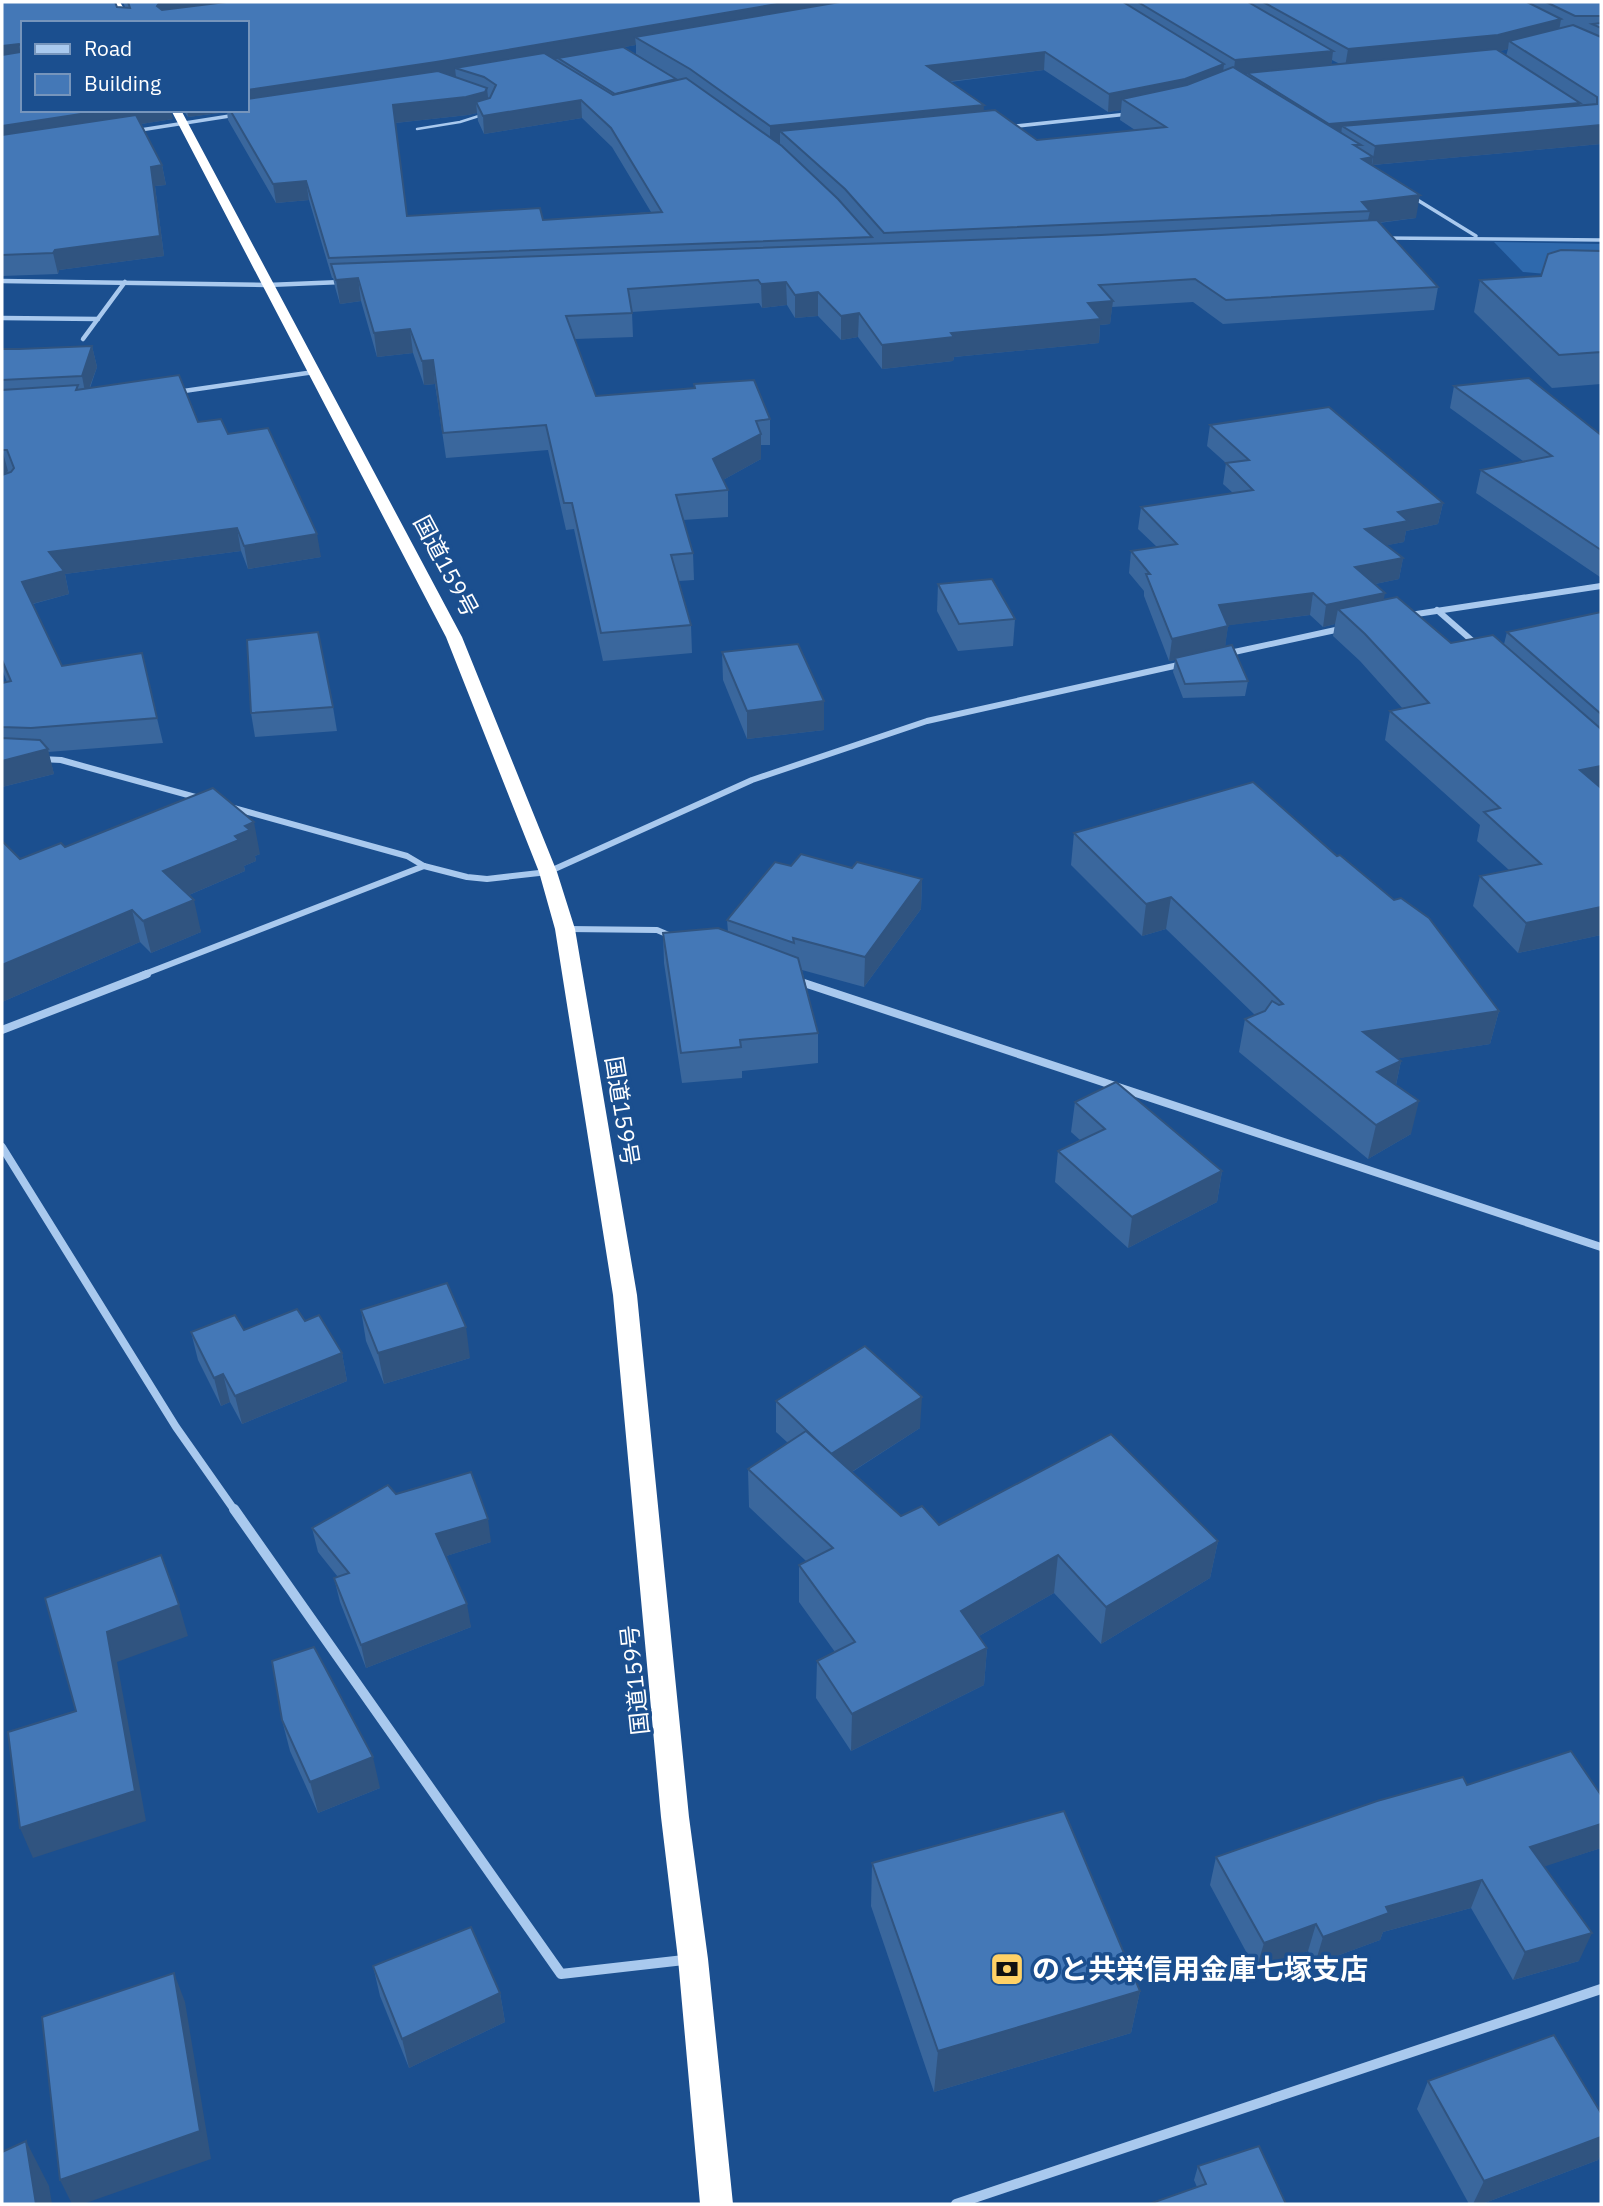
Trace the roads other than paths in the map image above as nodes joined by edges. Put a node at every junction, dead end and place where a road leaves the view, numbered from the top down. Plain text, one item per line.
1 (116, 2) edge
2 (127, 21) edge
3 (489, 113) edge
4 (1135, 113) edge
5 (237, 115) edge
6 (180, 117) edge
7 (1006, 127) edge
8 (417, 129) dead end
9 (129, 131) edge
10 (1406, 193) edge
11 (1477, 237) junction
12 (1377, 238) edge
13 (1601, 240) edge
14 (4, 280) edge
15 (125, 282) junction
16 (349, 282) edge
17 (268, 285) junction
18 (2, 318) edge
19 (98, 319) junction
20 (83, 339) dead end
21 (314, 372) junction
22 (174, 392) edge
23 (1601, 586) edge
24 (1437, 610) junction
25 (1398, 617) edge
26 (1347, 627) edge
27 (1478, 646) edge
28 (1212, 657) edge
29 (1185, 663) edge
30 (37, 758) edge
31 (208, 801) edge
32 (221, 804) edge
33 (424, 866) junction
34 (548, 872) junction
35 (565, 929) junction
36 (680, 939) edge
37 (788, 978) edge
38 (2, 1030) edge
39 (2, 1147) edge
40 (1601, 1247) edge
41 (693, 1959) junction
42 (1601, 1989) edge
43 (717, 2204) edge
44 (956, 2204) edge

1 - 2 highway
3 - 8 lane
4 - 7 street
5 - 6 street
6 - 9 street
6 - 17 highway, 国道159号
10 - 11 street
11 - 12 street
11 - 13 street
14 - 15 street
15 - 17 street
15 - 19 street
16 - 17 street
17 - 21 highway, 国道159号
18 - 19 street
19 - 20 street
21 - 22 street
21 - 34 highway, 国道159号
23 - 24 street
24 - 25 street
24 - 27 street
26 - 28 street
29 - 34 street
30 - 31 street
32 - 33 street
33 - 34 street
33 - 38 street
34 - 35 highway, 国道159号
35 - 36 street
35 - 41 highway, 国道159号
37 - 40 street
39 - 41 street
41 - 43 highway, 国道159号
42 - 44 street

